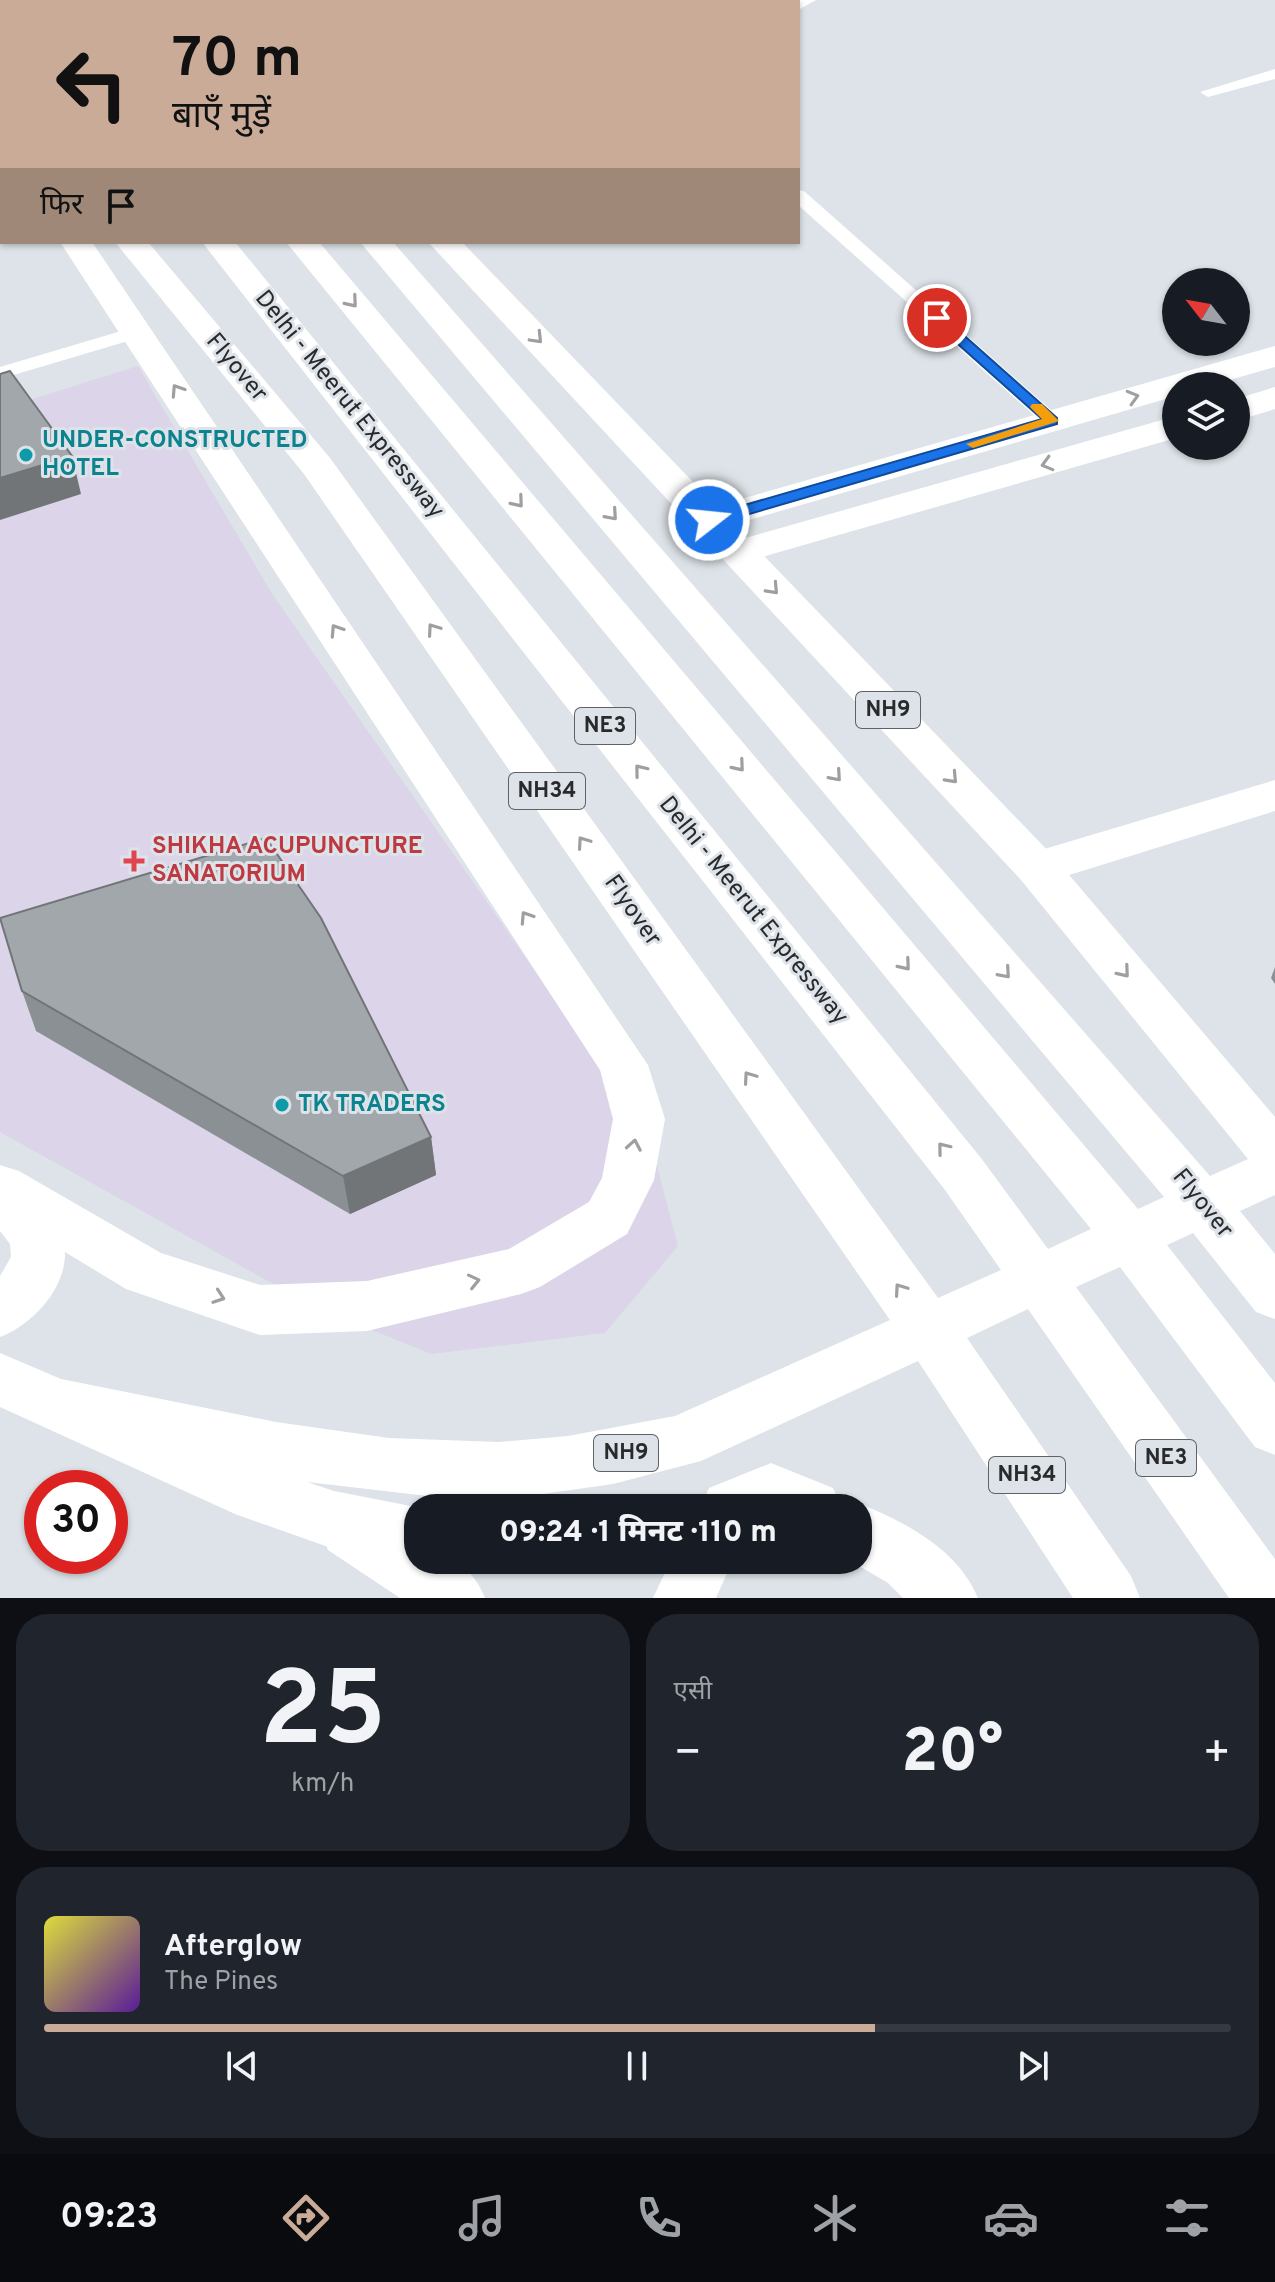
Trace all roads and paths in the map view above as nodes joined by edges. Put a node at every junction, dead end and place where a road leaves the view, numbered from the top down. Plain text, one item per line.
1 (1275, 74) edge
2 (1208, 92) dead end
3 (800, 197) edge
4 (77, 244) edge
5 (133, 244) edge
6 (220, 244) edge
7 (304, 244) edge
8 (378, 244) edge
9 (446, 244) edge
10 (138, 332) junction
11 (1275, 356) edge
12 (0, 373) edge
13 (1275, 398) edge
14 (1250, 406) edge
15 (1090, 409) junction
16 (1052, 421) junction
17 (1162, 431) edge
18 (1124, 442) junction
19 (709, 520) junction
20 (738, 552) junction
21 (1275, 795) edge
22 (1037, 868) junction
23 (1275, 1154) edge
24 (1275, 1171) edge
25 (0, 1187) edge
26 (0, 1195) edge
27 (1275, 1295) edge
28 (0, 1312) edge
29 (0, 1379) edge
30 (54, 1404) junction
31 (1275, 1428) edge
32 (334, 1520) junction
33 (404, 1533) edge
34 (872, 1540) edge
35 (696, 1574) edge
36 (454, 1598) edge
37 (684, 1598) edge
38 (947, 1598) edge
39 (1109, 1598) edge
40 (1266, 1598) edge

1 - 2 lane
3 - 16 lane
4 - 10 main road
39 -> 5 main road, Flyover / NH34
40 -> 6 main road, Delhi - Meerut Expressway / NE3
7 -> 31 main road
8 -> 27 main road, Flyover
9 -> 19 main road, NH9
10 - 12 lane
25 -> 10 main road
15 -> 11 main road
13 - 14 main road
15 - 16 main road
15 - 18 main road
16 - 19 main road
17 - 18 main road
18 -> 20 main road
19 - 20 main road, NH9
20 -> 22 main road, NH9
21 - 22 main road
22 -> 23 main road, NH9
24 - 30 main road, NH9
26 - 28 main road
29 - 30 main road, NH9
30 - 32 main road, NH9
32 - 33 main road, NH9
32 - 36 main road
34 - 38 main road
35 - 37 main road

